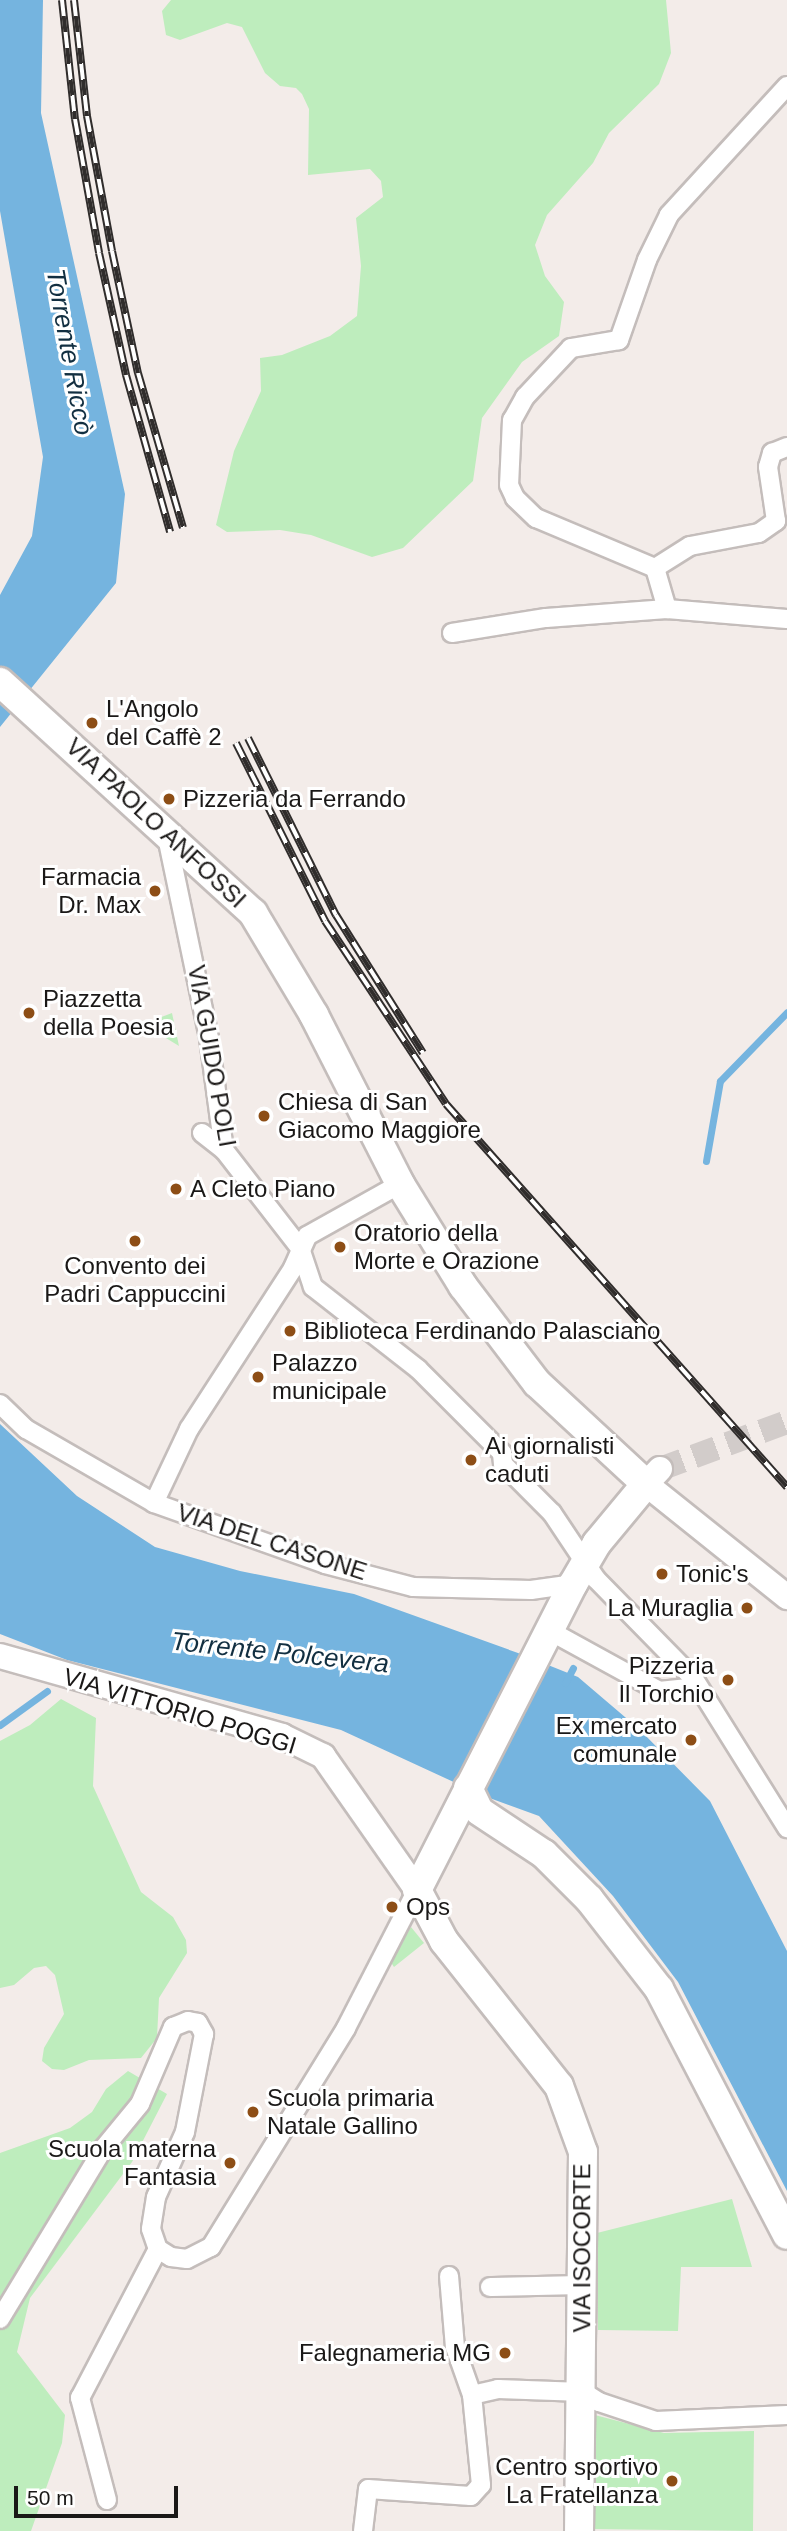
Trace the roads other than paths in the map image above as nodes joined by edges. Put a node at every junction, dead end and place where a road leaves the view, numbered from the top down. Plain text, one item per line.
1 (787, 86) edge
2 (787, 447) edge
3 (783, 520) edge
4 (655, 568) junction
5 (667, 609) junction
6 (787, 619) edge
7 (452, 634) dead end
8 (0, 682) edge
9 (166, 830) junction
10 (202, 1133) dead end
11 (224, 1150) junction
12 (400, 1184) junction
13 (300, 1248) junction
14 (0, 1404) edge
15 (653, 1476) junction
16 (154, 1503) junction
17 (585, 1563) junction
18 (787, 1597) edge
19 (550, 1631) junction
20 (0, 1656) edge
21 (696, 1683) junction
22 (473, 1800) junction
23 (787, 1828) edge
24 (417, 1890) junction
25 (787, 2235) edge
26 (158, 2249) junction
27 (449, 2276) dead end
28 (583, 2286) junction
29 (489, 2287) dead end
30 (0, 2319) edge
31 (583, 2392) junction
32 (472, 2395) junction
33 (787, 2415) edge
34 (107, 2500) dead end
35 (363, 2531) edge
36 (579, 2531) edge

1 - 4 street
2 - 3 street
3 - 4 street
4 - 5 street
5 - 6 street
5 - 7 street
8 - 9 main road, VIA PAOLO ANFOSSI
9 - 11 street, VIA GUIDO POLI
9 - 12 main road, VIA PAOLO ANFOSSI
10 - 11 street
11 - 13 street, VIA GUIDO POLI
12 - 13 street
12 - 15 main road, VIA PAOLO ANFOSSI
13 - 16 street
13 - 17 street, VIA GUIDO POLI
14 - 16 street, VIA DEL CASONE
15 - 17 main road
15 - 18 street, VIA PAOLO ANFOSSI
16 - 17 street, VIA DEL CASONE
17 - 19 main road
17 - 21 street, VIA GUIDO POLI
19 - 21 street
19 - 22 main road
20 - 24 street, VIA VITTORIO POGGI
21 - 23 street, VIA GUIDO POLI
22 - 24 main road
22 - 25 main road
24 - 26 street
24 - 28 main road, VIA ISOCORTE
26 - 30 street
26 - 34 street
27 - 32 street
28 - 29 street
28 - 31 main road, VIA ISOCORTE
31 - 32 street
31 - 33 street
31 - 36 main road, VIA ISOCORTE
32 - 35 street

